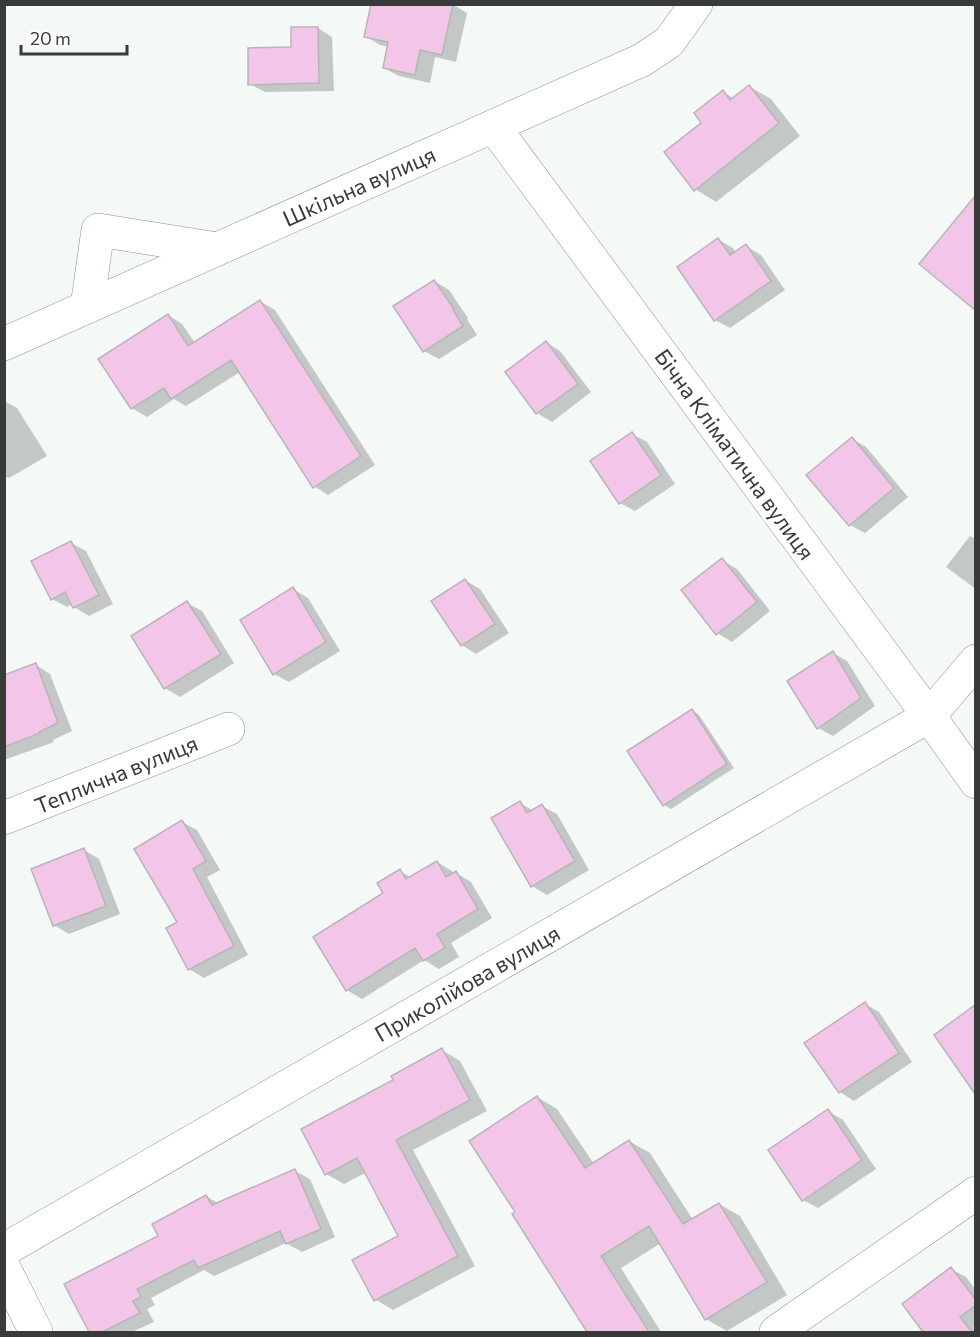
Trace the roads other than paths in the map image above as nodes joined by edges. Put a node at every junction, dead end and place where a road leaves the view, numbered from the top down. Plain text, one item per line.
1 (696, 4) edge
2 (494, 127) junction
3 (217, 249) junction
4 (87, 307) junction
5 (4, 344) edge
6 (975, 661) edge
7 (929, 716) junction
8 (228, 729) dead end
9 (975, 782) edge
10 (4, 818) edge
11 (975, 1193) edge
12 (4, 1250) edge
13 (4, 1268) edge
14 (36, 1332) edge
15 (776, 1332) edge

1 - 2 street, Шкільна вулиця
2 - 3 street, Шкільна вулиця
2 - 7 street, Бічна Кліматична вулиця
3 - 4 street, Шкільна вулиця
3 - 4 street
4 - 5 street, Шкільна вулиця
6 - 7 street
7 - 9 street, Бічна Кліматична вулиця
7 - 12 street, Приколійова вулиця
8 - 10 street, Теплична вулиця
11 - 15 street
13 - 14 street

